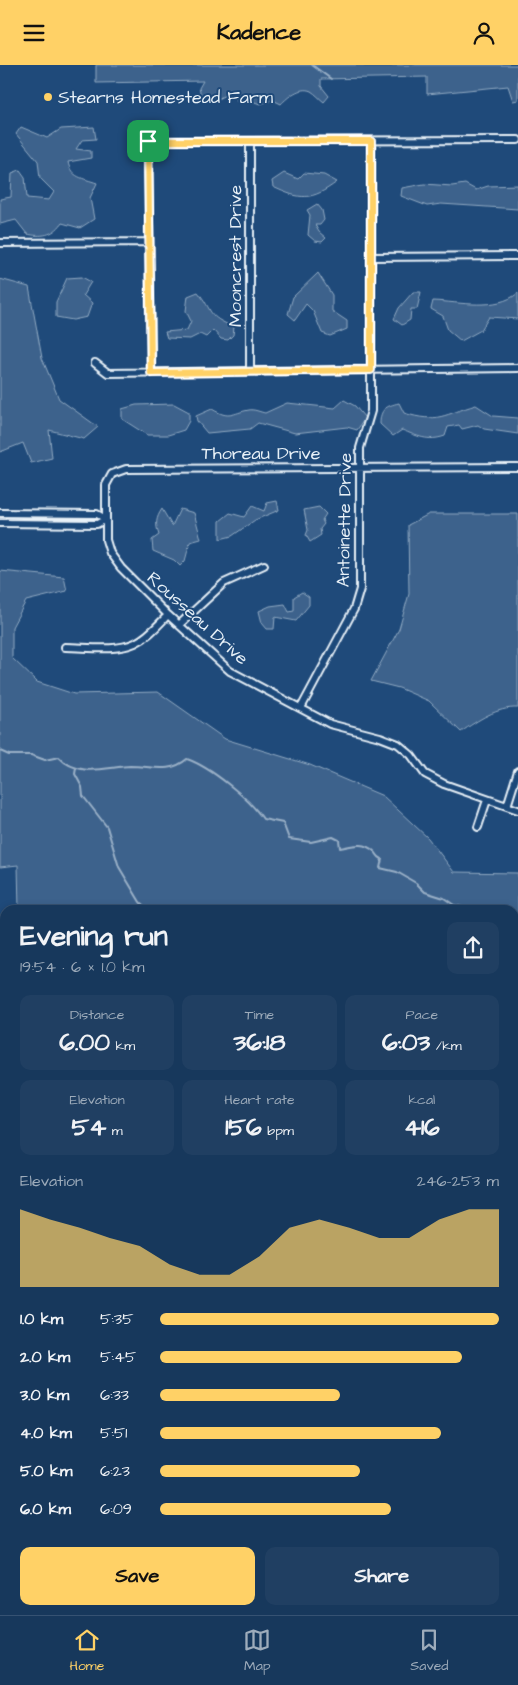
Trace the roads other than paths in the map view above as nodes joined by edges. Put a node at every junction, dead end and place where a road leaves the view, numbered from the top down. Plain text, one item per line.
1 (518, 140) edge
2 (250, 141) junction
3 (371, 141) junction
4 (148, 242) junction
5 (0, 243) edge
6 (518, 256) edge
7 (371, 257) junction
8 (95, 363) dead end
9 (518, 369) edge
10 (371, 370) junction
11 (250, 371) junction
12 (151, 373) junction
13 (518, 467) edge
14 (359, 468) junction
15 (0, 513) edge
16 (106, 519) junction
17 (0, 523) edge
18 (264, 565) dead end
19 (168, 615) junction
20 (180, 624) junction
21 (65, 647) dead end
22 (301, 708) junction
23 (518, 771) edge
24 (486, 800) junction
25 (507, 806) junction
26 (518, 810) edge
27 (478, 827) dead end

1 - 3 street
2 - 3 street
2 - 4 street
2 - 11 street, Mooncrest Drive
3 - 7 street, Antoinette Drive
4 - 5 street
4 - 12 street
6 - 7 street
7 - 10 street, Antoinette Drive
8 - 12 street
9 - 10 street
10 - 11 street
10 - 14 street, Antoinette Drive
11 - 12 street
13 - 14 street, Thoreau Drive
14 - 16 street, Thoreau Drive
14 - 22 street, Antoinette Drive
15 - 16 street
16 - 17 street
16 - 19 street, Rousseau Drive
18 - 20 street
19 - 20 street, Rousseau Drive
19 - 21 street
20 - 22 street, Rousseau Drive
22 - 24 street, Rousseau Drive
23 - 25 street
24 - 25 street, Rousseau Drive
24 - 27 street
25 - 26 street, Rousseau Drive

